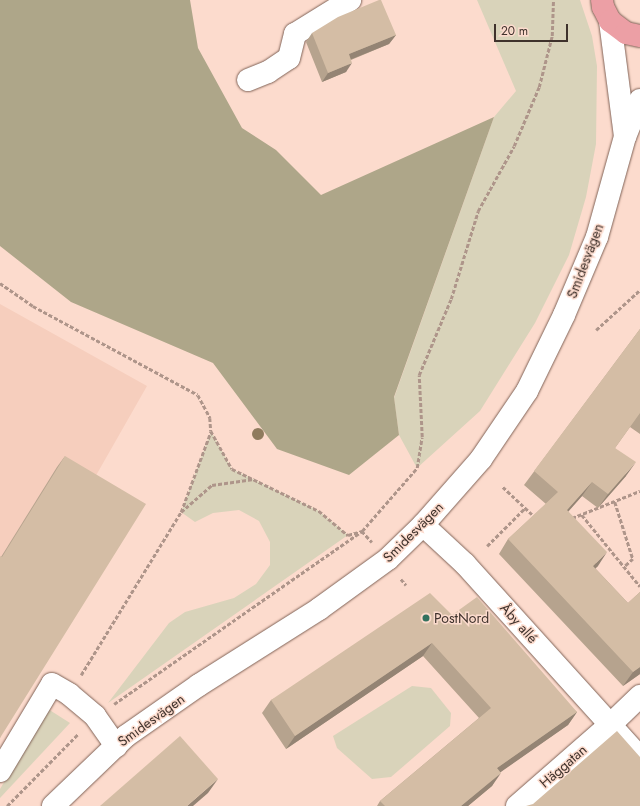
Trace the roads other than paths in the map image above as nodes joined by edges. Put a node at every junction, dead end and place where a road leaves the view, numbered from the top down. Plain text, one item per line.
1 (350, 0) edge
2 (602, 0) edge
3 (610, 21) junction
4 (640, 36) edge
5 (248, 80) dead end
6 (640, 100) edge
7 (625, 137) junction
8 (423, 525) junction
9 (640, 696) edge
10 (610, 725) junction
11 (116, 746) junction
12 (640, 758) edge
13 (0, 771) edge
14 (53, 806) edge
15 (517, 806) edge

1 - 5 street
2 - 3 main road
3 - 4 main road
3 - 7 street, Smidesvägen
6 - 7 street, Smidesvägen
7 - 8 street, Smidesvägen
8 - 10 street, Åby allé
8 - 11 street, Smidesvägen
9 - 10 street
10 - 12 street, Åby allé
10 - 15 street, Häggatan
11 - 13 street
11 - 14 street, Smidesvägen

